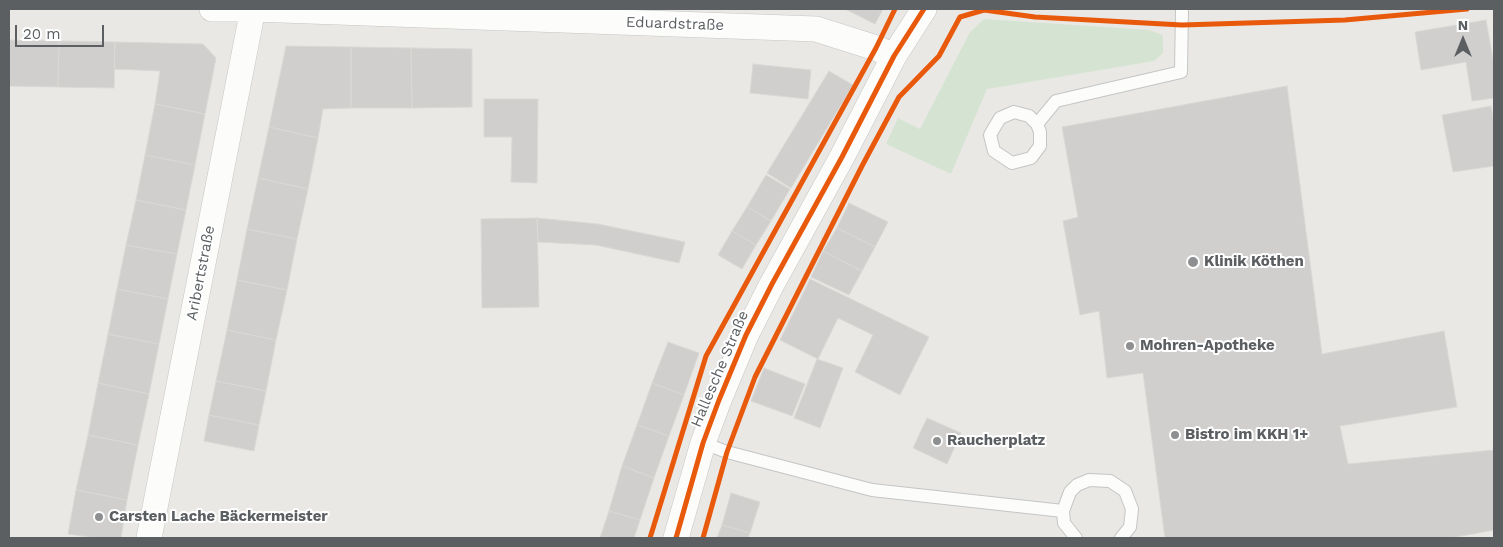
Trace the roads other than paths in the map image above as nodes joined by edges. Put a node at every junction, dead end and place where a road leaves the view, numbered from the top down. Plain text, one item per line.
1 (212, 9) edge
2 (253, 9) edge
3 (924, 9) edge
4 (1182, 9) edge
5 (894, 56) junction
6 (1037, 124) dead end
7 (703, 443) junction
8 (1063, 511) junction
9 (149, 538) edge
10 (676, 538) edge
11 (1076, 538) edge
12 (1120, 538) edge

1 - 2 street, Eduardstraße
2 - 5 street, Eduardstraße
2 - 9 street, Aribertstraße
3 - 5 street, Hallesche Straße
4 - 6 lane
5 - 7 street, Hallesche Straße
7 - 8 lane, Hallesche Straße
7 - 10 street, Hallesche Straße
8 - 11 lane
8 - 12 lane

